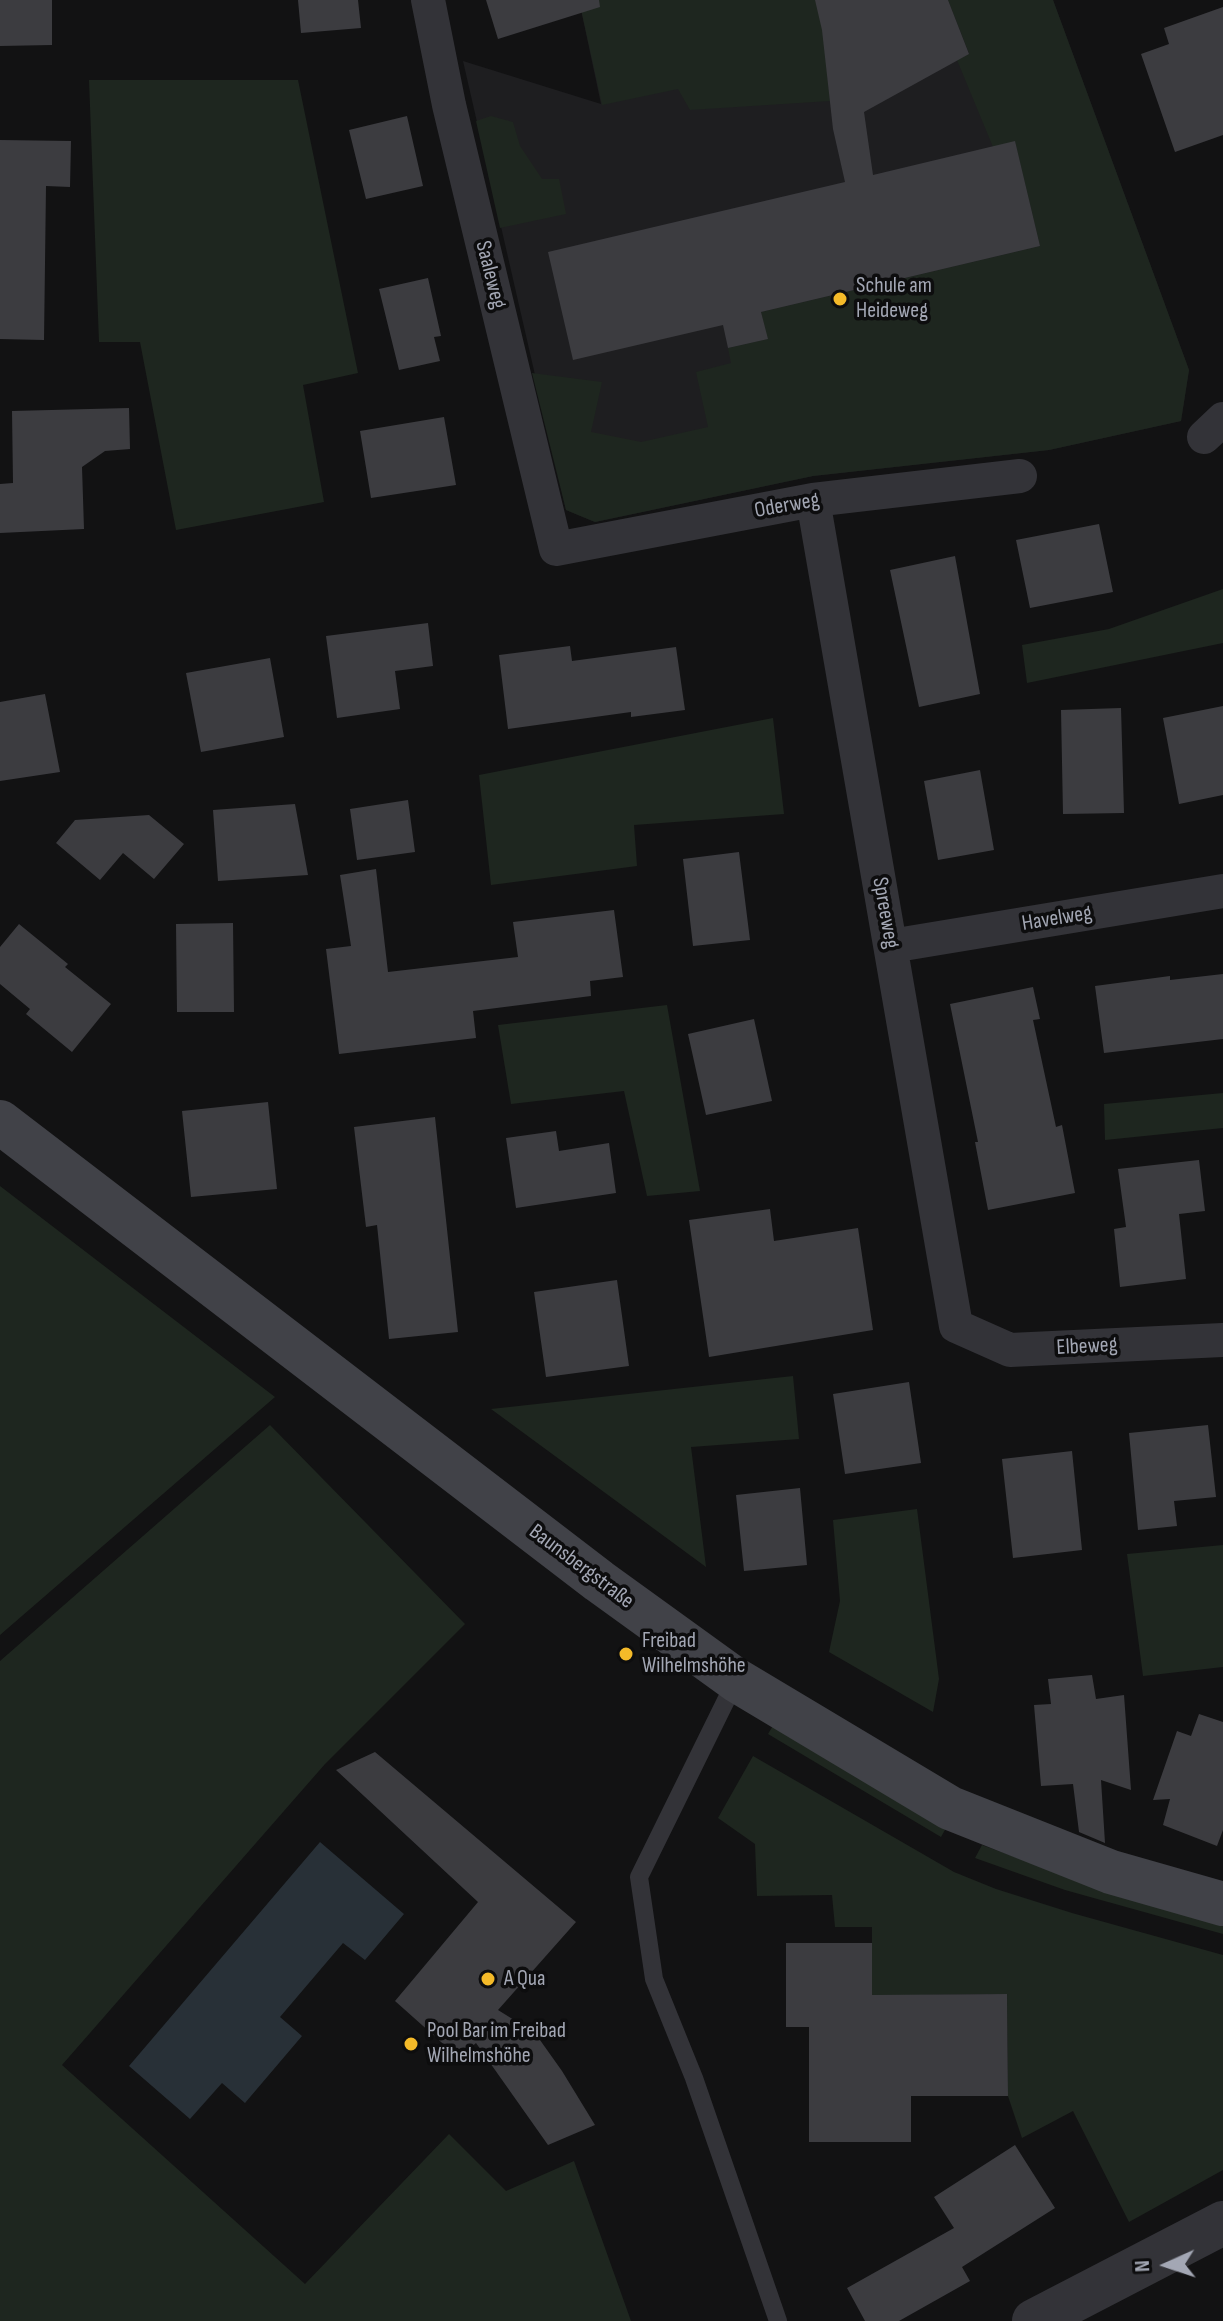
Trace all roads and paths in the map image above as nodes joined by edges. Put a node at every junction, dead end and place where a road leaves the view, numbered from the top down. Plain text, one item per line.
1 (428, 0) edge
2 (1020, 476) dead end
3 (813, 500) junction
4 (556, 549) joint
5 (1223, 891) edge
6 (891, 946) junction
7 (0, 1122) edge
8 (956, 1326) joint
9 (1223, 1340) edge
10 (736, 1680) junction
11 (1223, 1904) edge
12 (1223, 2223) edge
13 (778, 2321) edge
14 (1034, 2321) edge

1 - 4 street, Saaleweg
2 - 3 street, Oderweg
3 - 4 street, Oderweg
3 - 6 street, Spreeweg
5 - 6 street, Havelweg
6 - 8 street, Spreeweg
7 - 10 main road, Baunsbergstraße
8 - 9 street, Elbeweg
10 - 11 main road, Baunsbergstraße
10 - 13 lane
12 - 14 street

